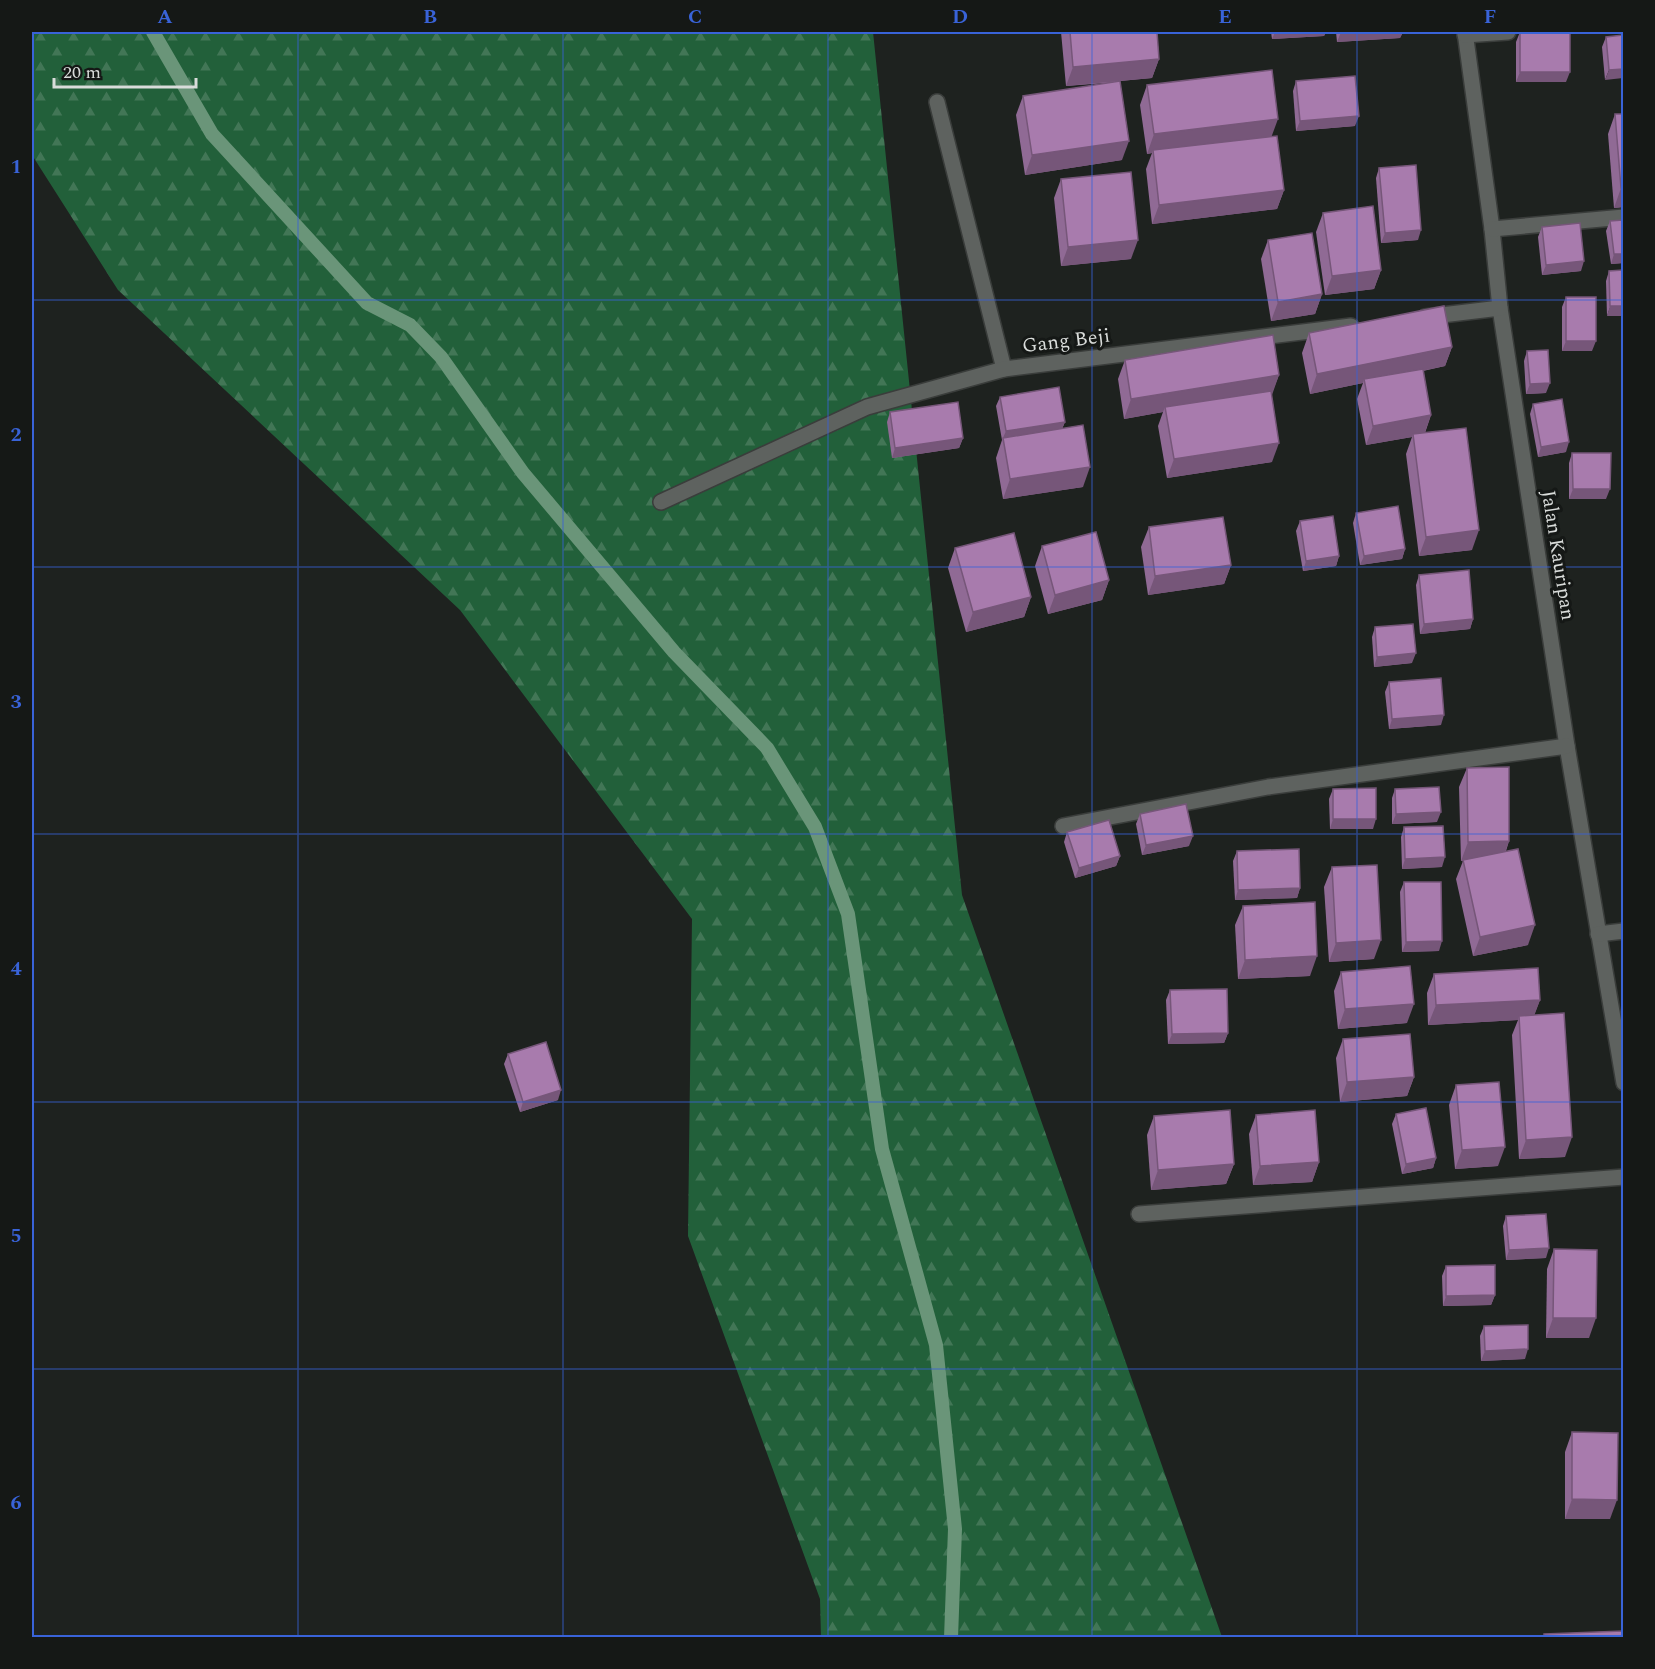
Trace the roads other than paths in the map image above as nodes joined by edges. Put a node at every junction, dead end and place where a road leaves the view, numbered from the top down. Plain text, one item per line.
1 (1508, 32) edge
2 (1465, 33) edge
3 (937, 102) dead end
4 (1623, 217) edge
5 (1492, 229) junction
6 (1500, 308) junction
7 (1405, 320) edge
8 (1370, 324) edge
9 (1004, 369) junction
10 (661, 502) dead end
11 (1567, 746) junction
12 (1063, 826) dead end
13 (1623, 931) edge
14 (1598, 934) junction
15 (1623, 1083) edge
16 (1623, 1177) edge
17 (1138, 1214) dead end

1 - 2 street
2 - 5 street, Jalan Kauripan
3 - 9 street
4 - 5 street
5 - 6 street, Jalan Kauripan
6 - 7 street
6 - 11 street, Jalan Kauripan
8 - 9 street, Gang Beji
9 - 10 street, Gang Beji
11 - 12 street
11 - 14 street, Jalan Kauripan
13 - 14 street
14 - 15 street, Jalan Kauripan
16 - 17 street

